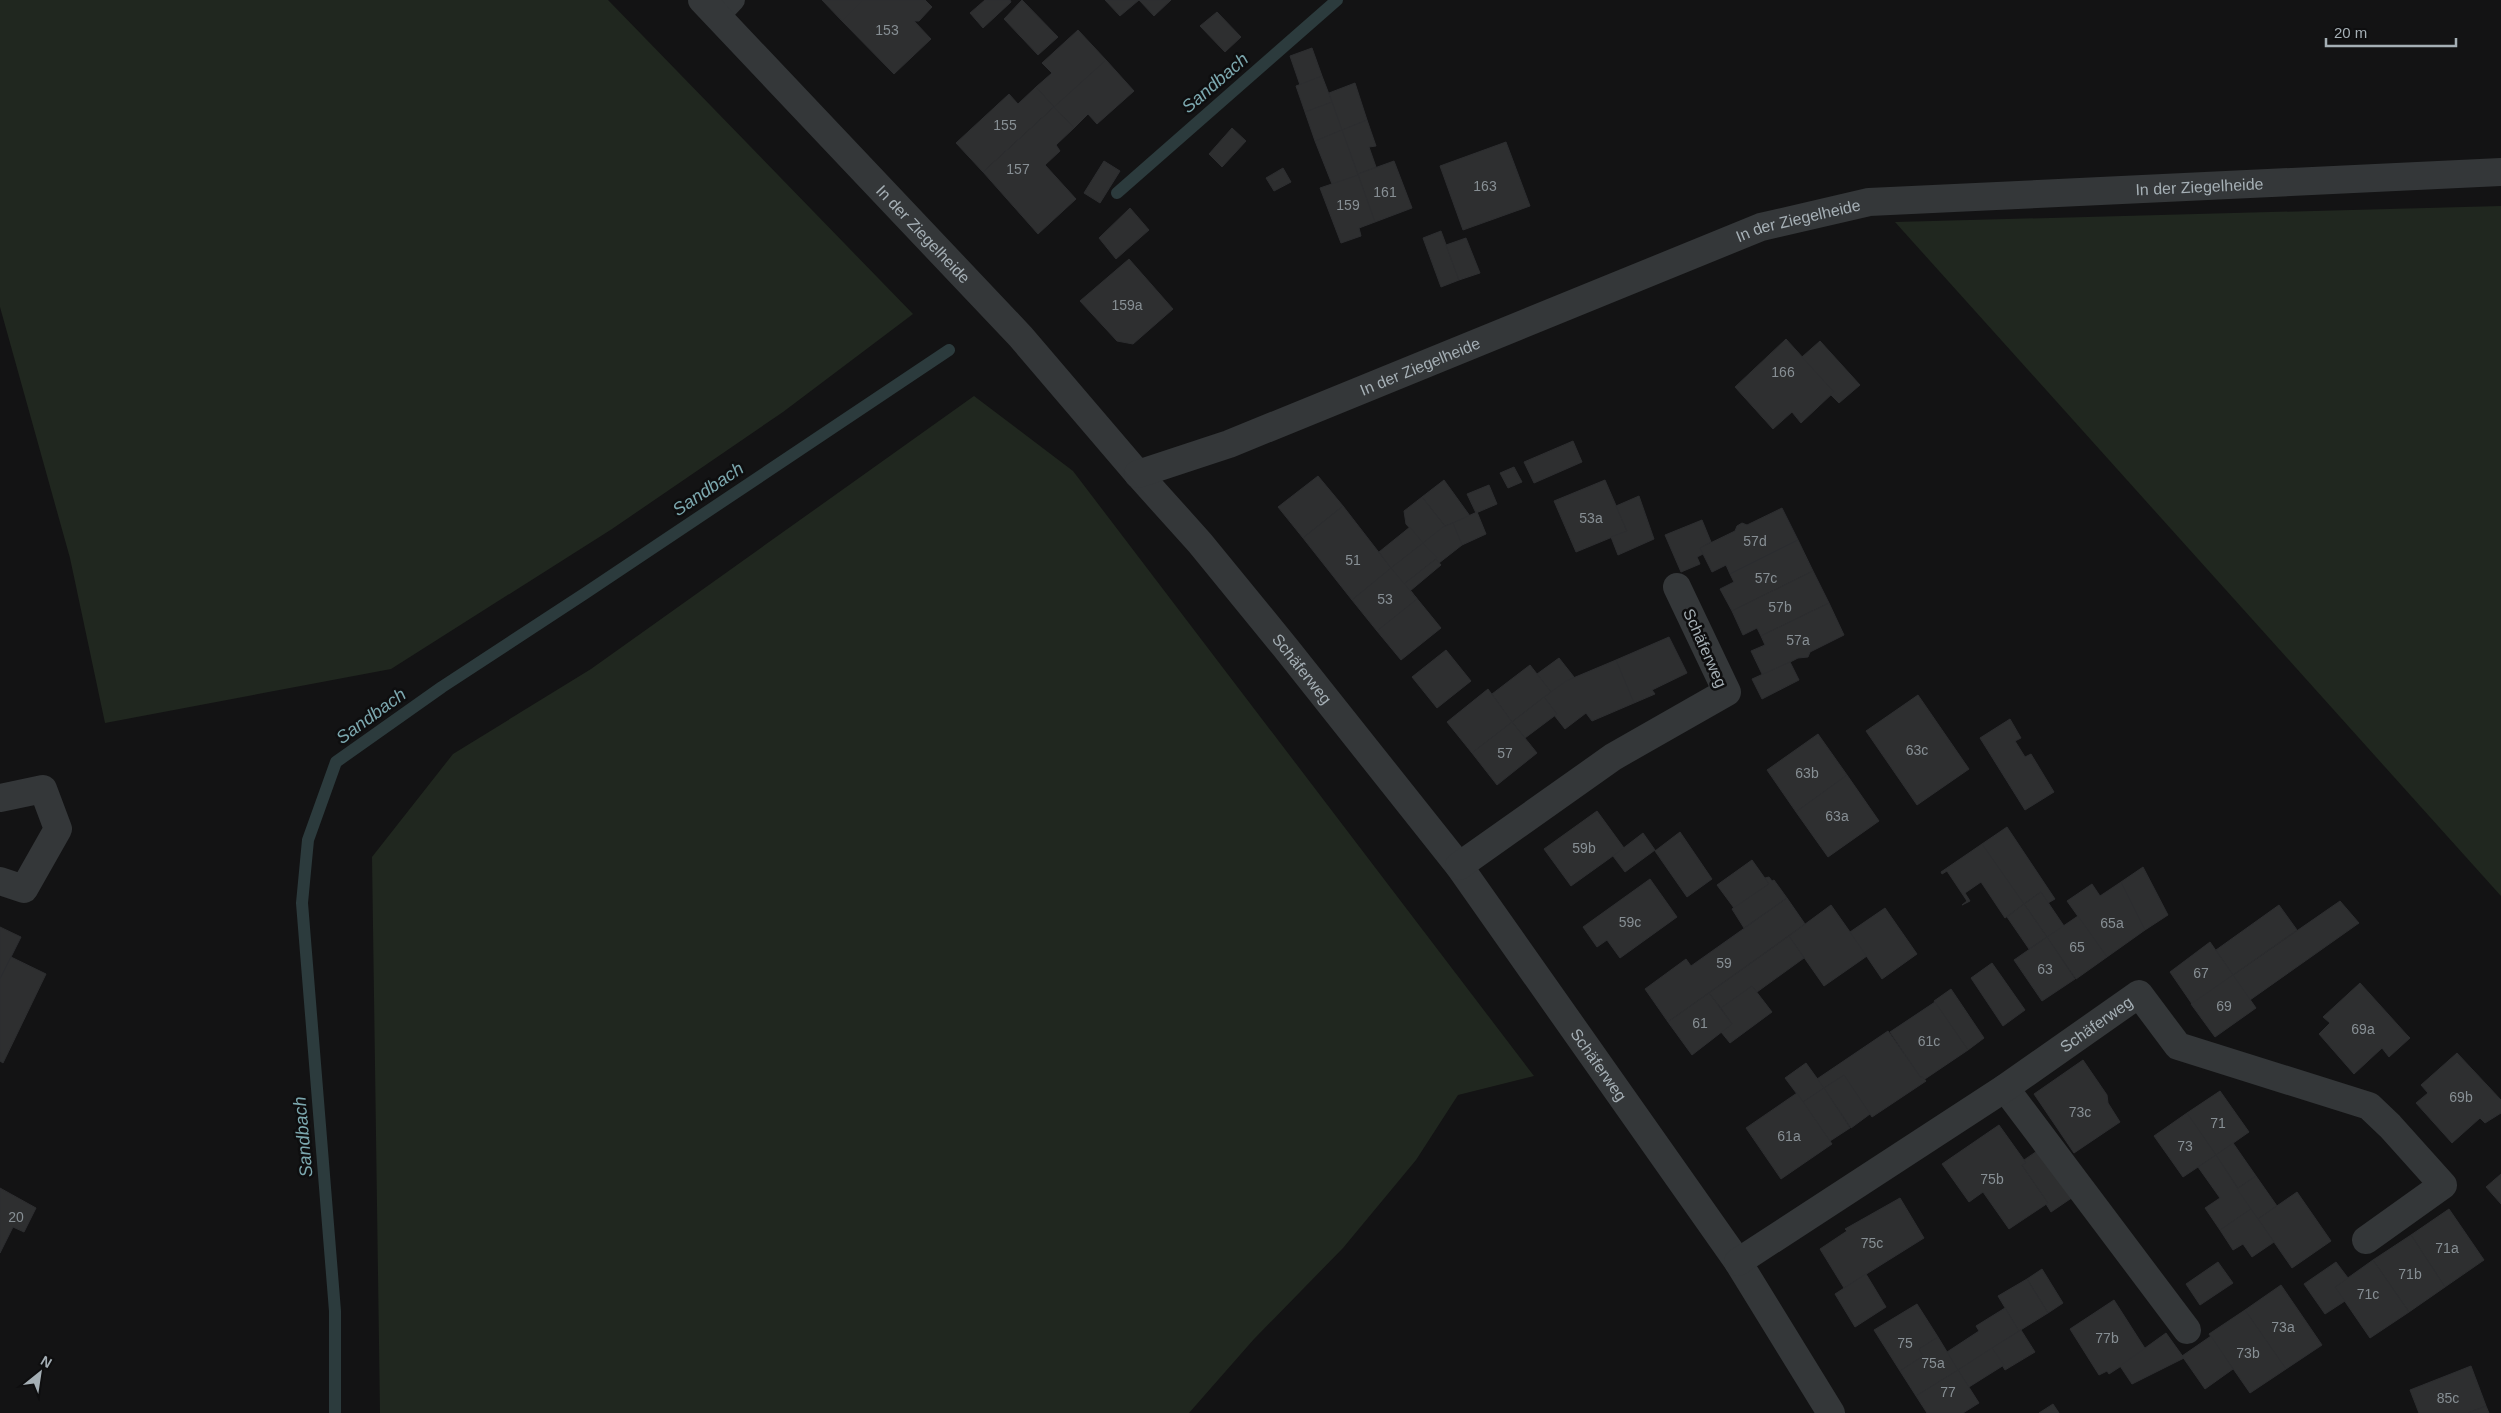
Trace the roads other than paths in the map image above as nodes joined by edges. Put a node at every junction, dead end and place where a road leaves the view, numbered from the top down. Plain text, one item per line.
1 (718, 6) edge
2 (2501, 172) edge
3 (1138, 474) junction
4 (1200, 543) joint
5 (1676, 587) dead end
6 (0, 798) edge
7 (1459, 866) junction
8 (0, 881) edge
9 (2005, 1088) junction
10 (2366, 1240) dead end
11 (1738, 1262) junction
12 (2187, 1330) dead end
13 (1832, 1413) edge

1 - 3 street, In der Ziegelheide
2 - 3 street, In der Ziegelheide
3 - 4 street, In der Ziegelheide
4 - 7 street, Schäferweg
5 - 7 street, Schäferweg
6 - 8 street
7 - 11 street, Schäferweg
9 - 10 street, Schäferweg
9 - 11 street, Schäferweg
9 - 12 street
11 - 13 street, Schäferweg

